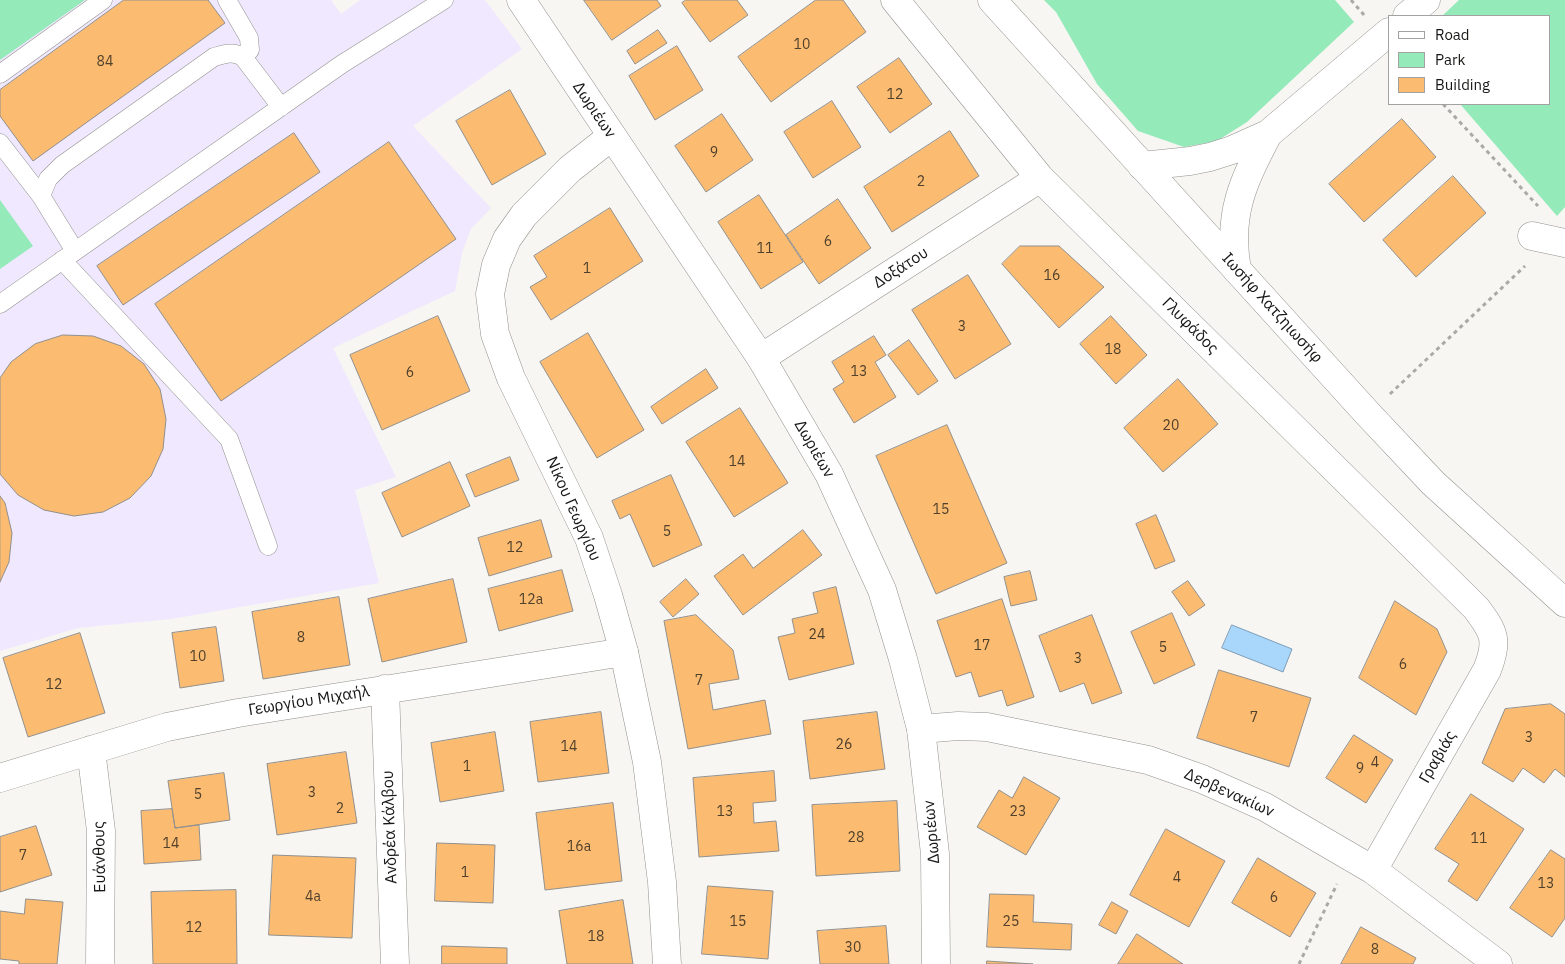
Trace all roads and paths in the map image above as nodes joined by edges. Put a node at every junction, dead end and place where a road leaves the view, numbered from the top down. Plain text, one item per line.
1 (103, 0) edge
2 (227, 0) edge
3 (444, 0) edge
4 (521, 0) edge
5 (896, 0) edge
6 (992, 0) edge
7 (1426, 0) edge
8 (1408, 15) edge
9 (1388, 33) edge
10 (243, 57) junction
11 (0, 74) edge
12 (1444, 105) edge
13 (281, 107) junction
14 (1268, 134) junction
15 (612, 136) junction
16 (0, 144) edge
17 (1142, 166) junction
18 (1040, 178) junction
19 (41, 196) junction
20 (1550, 240) edge
21 (69, 256) junction
22 (1237, 270) junction
23 (0, 304) edge
24 (761, 358) junction
25 (1368, 414) junction
26 (268, 546) dead end
27 (1565, 603) edge
28 (1495, 640) joint
29 (624, 652) junction
30 (385, 689) junction
31 (921, 729) junction
32 (91, 750) junction
33 (0, 778) edge
34 (1350, 856) junction
35 (1373, 870) junction
36 (100, 964) edge
37 (395, 964) edge
38 (666, 964) edge
39 (936, 964) edge
40 (1298, 964) edge
41 (1498, 964) edge

1 - 11 lane
2 - 10 lane
3 - 13 lane
4 - 15 street, Δωριέων
5 - 18 street, Γλυφάδος
6 - 17 street, Ιωσήφ Χατζηιωσήφ
7 - 8 street
9 - 14 street
10 - 13 lane
10 - 19 lane
12 - 20 path
13 - 21 lane
14 - 17 street
14 - 22 street
15 - 24 street, Δωριέων
15 - 29 street, Νίκου Γεωργίου
16 - 19 lane
17 - 22 street, Ιωσήφ Χατζηιωσήφ
18 - 24 street, Δοξάτου
18 - 28 street, Γλυφάδος
19 - 21 lane
20 - 25 path
21 - 23 lane
21 - 26 lane
22 - 25 street, Ιωσήφ Χατζηιωσήφ
24 - 31 street, Δωριέων
25 - 27 street, Ιωσήφ Χατζηιωσήφ
28 - 35 street, Γραβιάς
29 - 30 street, Γεωργίου Μιχαήλ
29 - 38 street, Νίκου Γεωργίου
30 - 32 street, Γεωργίου Μιχαήλ
30 - 37 street, Ανδρέα Κάλβου
31 - 34 street, Δερβενακίων
31 - 39 street, Δωριέων
32 - 33 street, Γεωργίου Μιχαήλ
32 - 36 street, Ευάνθους
34 - 35 street, Δερβενακίων
34 - 40 path
35 - 41 street, Δερβενακίων

